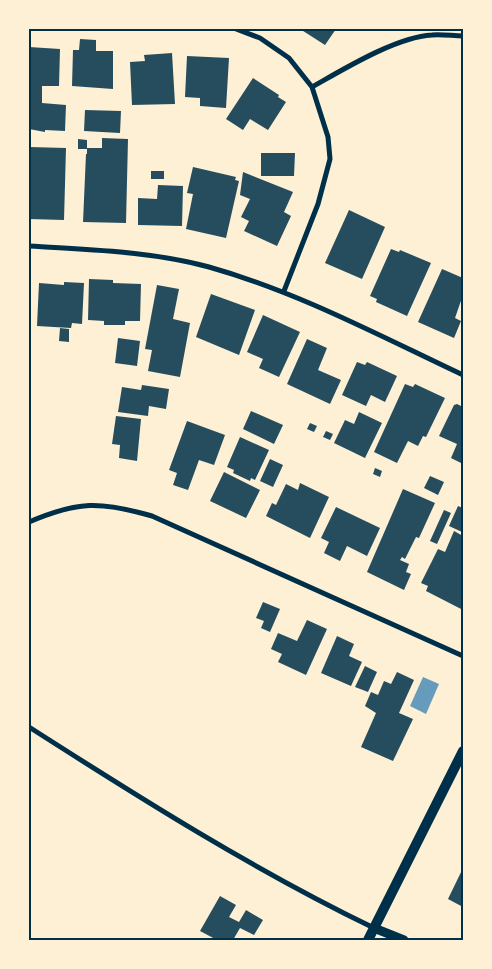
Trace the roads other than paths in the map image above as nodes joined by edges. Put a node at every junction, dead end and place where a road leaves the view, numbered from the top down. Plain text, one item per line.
1 (236, 29) edge
2 (463, 36) edge
3 (312, 87) junction
4 (29, 246) edge
5 (284, 291) junction
6 (463, 375) edge
7 (29, 522) edge
8 (463, 656) edge
9 (29, 727) edge
10 (463, 751) edge
11 (374, 928) junction
12 (368, 940) edge
13 (404, 940) edge

1 - 3 street
2 - 3 street
3 - 5 street
4 - 5 street
5 - 6 street
7 - 8 street
9 - 11 street
10 - 11 main road
11 - 12 main road
11 - 13 street

